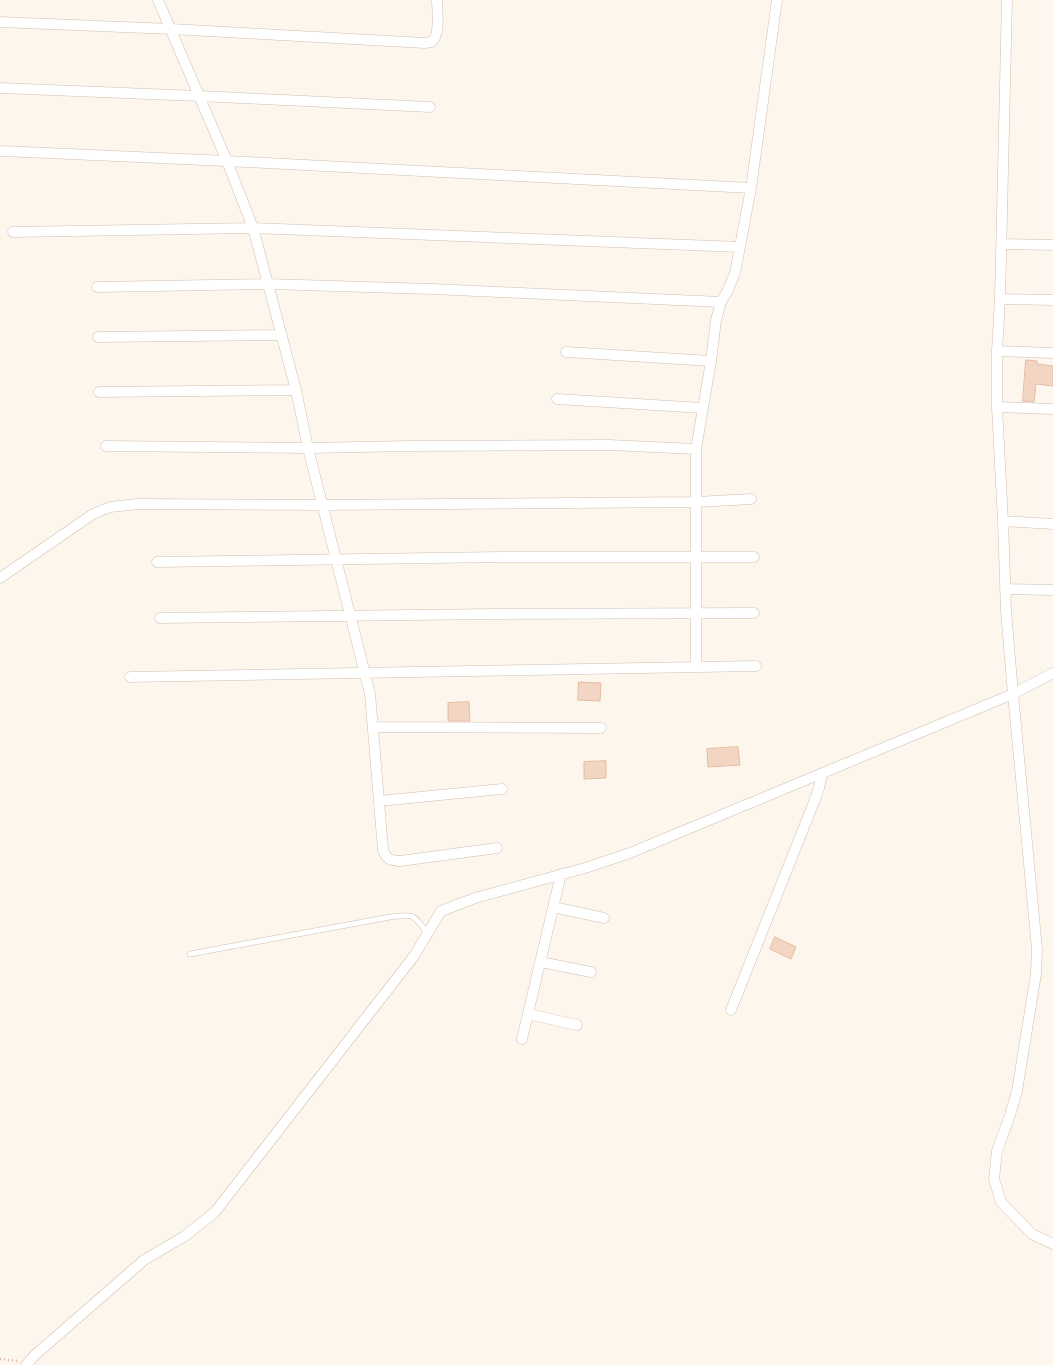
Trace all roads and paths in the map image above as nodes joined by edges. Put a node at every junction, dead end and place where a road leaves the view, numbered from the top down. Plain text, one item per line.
1 (158, 0) edge
2 (437, 0) edge
3 (777, 0) edge
4 (1007, 0) edge
5 (0, 22) edge
6 (171, 29) junction
7 (0, 88) edge
8 (199, 96) junction
9 (430, 107) dead end
10 (2, 151) dead end
11 (227, 161) junction
12 (751, 188) junction
13 (253, 228) junction
14 (13, 232) dead end
15 (1002, 244) junction
16 (1053, 245) edge
17 (740, 247) junction
18 (268, 284) junction
19 (97, 287) dead end
20 (1000, 299) junction
21 (1053, 300) edge
22 (721, 302) junction
23 (282, 335) junction
24 (98, 337) dead end
25 (997, 351) junction
26 (566, 352) dead end
27 (1053, 353) edge
28 (711, 361) junction
29 (296, 390) junction
30 (99, 392) dead end
31 (557, 399) dead end
32 (997, 407) junction
33 (702, 408) junction
34 (1053, 409) edge
35 (106, 446) dead end
36 (308, 448) junction
37 (696, 449) junction
38 (751, 499) dead end
39 (696, 502) junction
40 (322, 505) junction
41 (1003, 521) junction
42 (1053, 524) edge
43 (696, 558) junction
44 (754, 558) dead end
45 (335, 560) junction
46 (157, 562) dead end
47 (0, 578) edge
48 (1005, 589) junction
49 (1053, 590) edge
50 (696, 613) junction
51 (754, 613) dead end
52 (351, 616) junction
53 (160, 618) dead end
54 (756, 666) dead end
55 (696, 667) junction
56 (365, 673) junction
57 (1053, 673) edge
58 (130, 677) dead end
59 (1013, 694) junction
60 (373, 727) junction
61 (601, 728) dead end
62 (822, 774) junction
63 (502, 789) dead end
64 (379, 801) junction
65 (497, 848) dead end
66 (561, 874) junction
67 (553, 908) junction
68 (604, 918) dead end
69 (428, 933) junction
70 (190, 954) dead end
71 (540, 962) junction
72 (591, 972) dead end
73 (732, 1010) dead end
74 (528, 1014) junction
75 (577, 1025) dead end
76 (522, 1039) dead end
77 (1053, 1244) edge
78 (0, 1359) edge
79 (27, 1364) edge

1 - 6 street
2 - 6 street
3 - 12 street
4 - 15 street
5 - 6 street
6 - 8 street
7 - 8 street
8 - 9 street
8 - 11 street
10 - 11 street
11 - 12 street
11 - 13 street
12 - 17 street
13 - 14 street
13 - 17 street
13 - 18 street
15 - 16 street
15 - 20 street
17 - 22 street
18 - 19 street
18 - 22 street
18 - 23 street
20 - 21 street
20 - 25 street
22 - 28 street
23 - 24 street
23 - 29 street
25 - 27 street
25 - 32 street
26 - 28 street
28 - 33 street
29 - 30 street
29 - 36 street
31 - 33 street
32 - 34 street
32 - 41 street
33 - 37 street
35 - 36 street
36 - 37 street
36 - 40 street
37 - 39 street
38 - 39 street
39 - 40 street
39 - 43 street
40 - 45 street
40 - 47 street
41 - 42 street
41 - 48 street
43 - 44 street
43 - 45 street
43 - 50 street
45 - 46 street
45 - 52 street
48 - 49 street
48 - 59 street
50 - 51 street
50 - 52 street
50 - 55 street
52 - 53 street
52 - 56 street
54 - 55 street
55 - 56 street
56 - 58 street
56 - 60 street
57 - 59 street
59 - 62 street
59 - 77 street
60 - 61 street
60 - 64 street
62 - 66 street
62 - 73 street
63 - 64 street
64 - 65 street
66 - 67 street
66 - 69 street
67 - 68 street
67 - 71 street
69 - 70 lane
69 - 79 street
71 - 72 street
71 - 74 street
74 - 75 street
74 - 76 street
78 - 79 path

